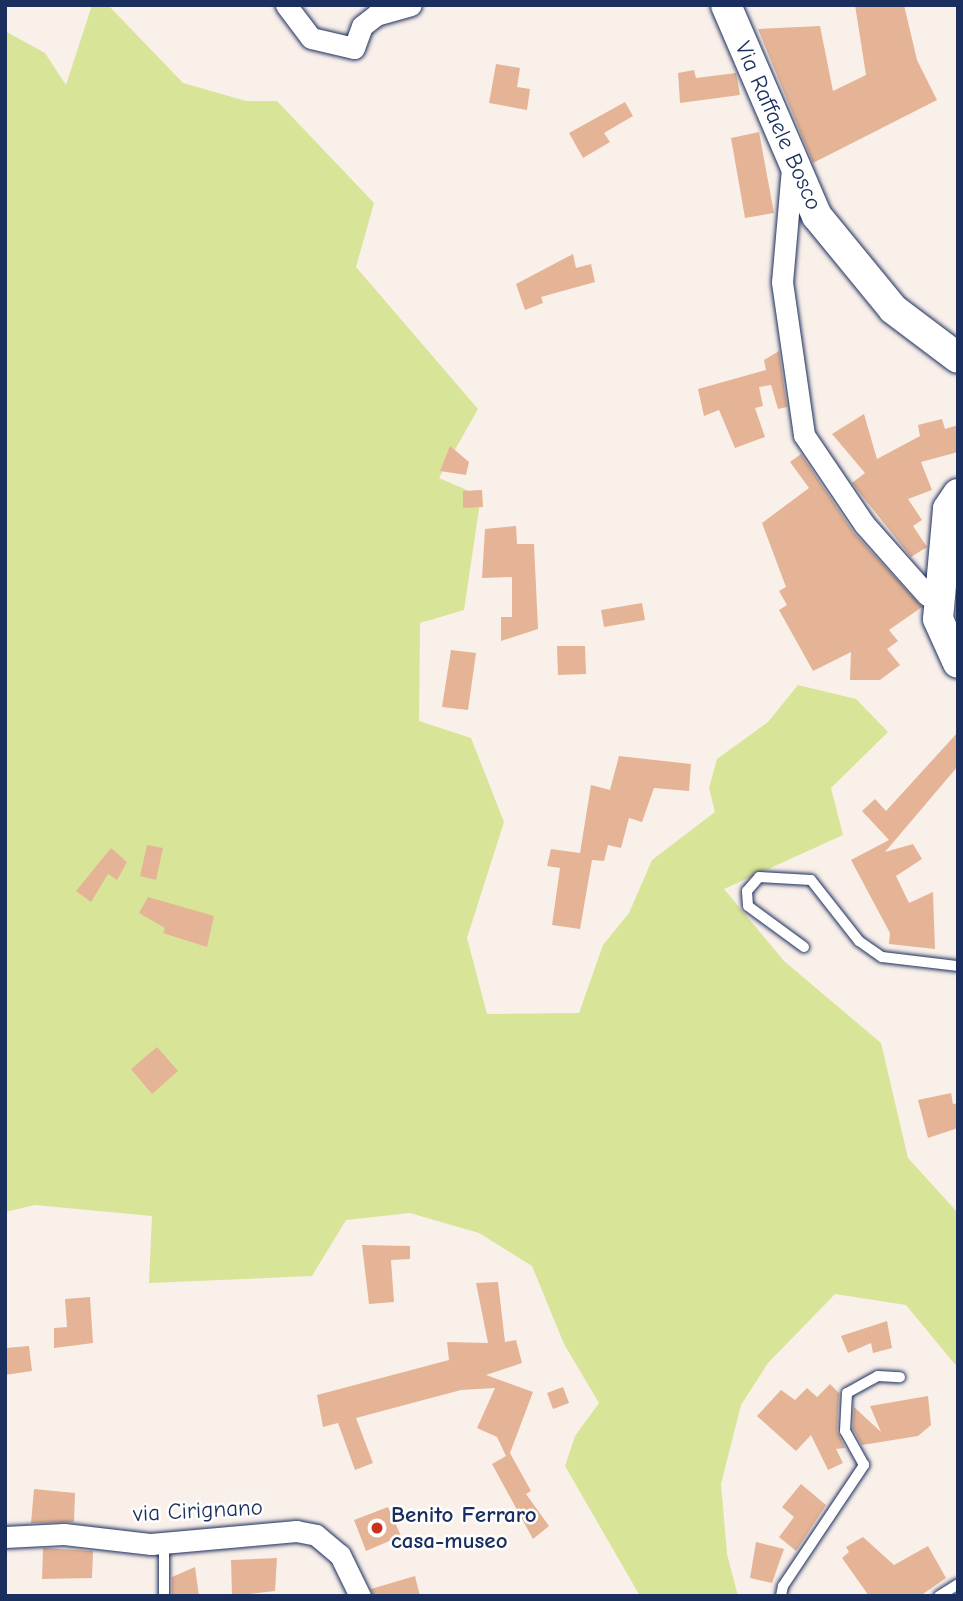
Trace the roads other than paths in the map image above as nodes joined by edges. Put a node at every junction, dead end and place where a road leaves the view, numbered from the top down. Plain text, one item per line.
1 (286, 5) edge
2 (411, 5) edge
3 (726, 5) edge
4 (792, 168) junction
5 (958, 358) edge
6 (958, 494) edge
7 (927, 595) dead end
8 (958, 663) edge
9 (804, 947) dead end
10 (958, 966) edge
11 (900, 1377) dead end
12 (5, 1537) edge
13 (164, 1543) junction
14 (958, 1584) edge
15 (164, 1596) edge
16 (360, 1596) edge
17 (781, 1596) edge
18 (939, 1596) edge

1 - 2 street
3 - 4 street, Via Raffaele Bosco
4 - 5 street, Via Raffaele Bosco
4 - 7 street
6 - 8 street
9 - 10 lane
11 - 17 lane
12 - 13 street, via Cirignano
13 - 15 lane
13 - 16 street, via Cirignano
14 - 18 lane

